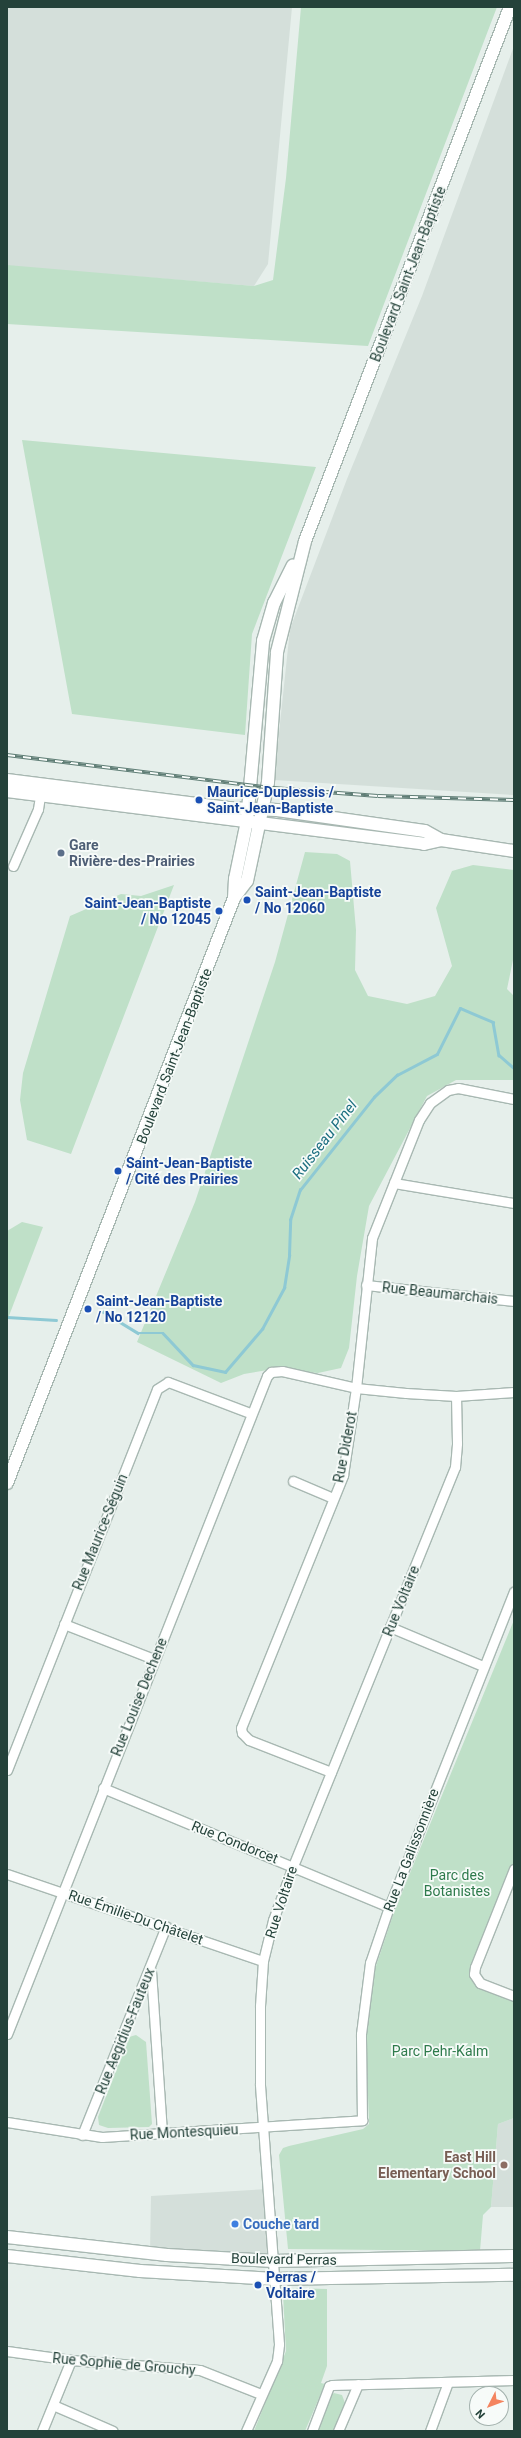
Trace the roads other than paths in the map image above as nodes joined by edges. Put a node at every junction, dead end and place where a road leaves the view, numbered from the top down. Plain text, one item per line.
1 (510, 7) edge
2 (306, 541) junction
3 (7, 780) edge
4 (41, 790) junction
5 (7, 791) edge
6 (248, 807) junction
7 (263, 808) junction
8 (247, 821) junction
9 (261, 822) junction
10 (441, 840) junction
11 (514, 852) edge
12 (13, 866) dead end
13 (234, 898) junction
14 (514, 1099) edge
15 (394, 1183) junction
16 (514, 1203) edge
17 (366, 1285) junction
18 (514, 1301) edge
19 (356, 1388) junction
20 (514, 1392) edge
21 (456, 1396) junction
22 (250, 1413) junction
23 (293, 1481) dead end
24 (7, 1483) edge
25 (333, 1498) junction
26 (514, 1592) edge
27 (64, 1624) junction
28 (390, 1627) junction
29 (154, 1659) junction
30 (483, 1666) junction
31 (7, 1770) edge
32 (331, 1772) junction
33 (102, 1788) junction
34 (293, 1866) junction
35 (514, 1869) edge
36 (7, 1874) edge
37 (62, 1892) junction
38 (389, 1907) junction
39 (166, 1926) junction
40 (263, 1961) junction
41 (151, 1968) junction
42 (514, 1996) edge
43 (7, 2034) edge
44 (362, 2120) joint
45 (7, 2122) edge
46 (263, 2128) junction
47 (162, 2133) junction
48 (82, 2135) junction
49 (7, 2237) edge
50 (7, 2256) edge
51 (514, 2256) edge
52 (273, 2261) junction
53 (514, 2275) edge
54 (275, 2279) junction
55 (7, 2352) edge
56 (71, 2360) junction
57 (514, 2380) edge
58 (448, 2382) junction
59 (358, 2384) junction
60 (261, 2394) junction
61 (53, 2405) junction
62 (42, 2431) edge
63 (113, 2431) edge
64 (246, 2431) edge
65 (312, 2431) edge
66 (338, 2431) edge
67 (430, 2431) edge

1 - 2 main road, Boulevard Saint-Jean-Baptiste
2 - 6 main road, Boulevard Saint-Jean-Baptiste
2 - 7 main road, Boulevard Saint-Jean-Baptiste
3 - 4 main road
4 - 5 main road
4 - 6 main road
4 - 8 main road
4 - 12 street
6 - 7 main road
6 - 8 main road, Boulevard Saint-Jean-Baptiste
7 - 9 main road, Boulevard Saint-Jean-Baptiste
7 - 10 main road
8 - 9 main road
8 - 13 main road, Boulevard Saint-Jean-Baptiste
9 - 10 main road
9 - 13 main road, Boulevard Saint-Jean-Baptiste
10 - 11 main road
13 - 24 main road, Boulevard Saint-Jean-Baptiste
14 - 15 street, Rue Diderot
15 - 16 street
15 - 17 street, Rue Diderot
17 - 18 street, Rue Beaumarchais
17 - 19 street, Rue Diderot
19 - 21 street
19 - 22 street, Rue Louise Dechene
19 - 25 street, Rue Diderot
20 - 21 street
21 - 28 street, Rue Voltaire
22 - 27 street, Rue Maurice-Séguin
22 - 29 street, Rue Louise Dechene
23 - 25 street
25 - 32 street, Rue Diderot
26 - 30 street, Rue La Galissonnière
27 - 29 street
27 - 31 street, Rue Maurice-Séguin
28 - 30 street
28 - 32 street, Rue Voltaire
29 - 33 street, Rue Louise Dechene
30 - 38 street, Rue La Galissonnière
32 - 34 street, Rue Voltaire
33 - 34 street, Rue Condorcet
33 - 37 street, Rue Louise Dechene
34 - 38 street, Rue Condorcet
34 - 40 street, Rue Voltaire
35 - 42 street
36 - 37 street, Rue Émilie-Du Châtelet
37 - 39 street, Rue Émilie-Du Châtelet
37 - 43 street, Rue Louise Dechene
38 - 44 street, Rue La Galissonnière
39 - 40 street, Rue Émilie-Du Châtelet
39 - 41 street, Rue Aegidius-Fauteux
40 - 46 street, Rue Voltaire
41 - 47 street
41 - 48 street, Rue Aegidius-Fauteux
44 - 46 street, Rue Montesquieu
45 - 48 street, Rue Montesquieu
46 - 47 street, Rue Montesquieu
46 - 52 street, Rue Voltaire
47 - 48 street, Rue Montesquieu
49 - 52 main road, Boulevard Perras
50 - 54 main road, Boulevard Perras
51 - 52 main road, Boulevard Perras
52 - 54 street, Rue Voltaire
53 - 54 main road, Boulevard Perras
54 - 60 street, Rue Voltaire
55 - 56 street, Rue Sophie de Grouchy
56 - 60 street, Rue Sophie de Grouchy
56 - 61 street
57 - 58 street
58 - 59 street
58 - 67 street
59 - 65 street
59 - 66 street
60 - 64 street, Rue Voltaire
61 - 62 street
61 - 63 street

